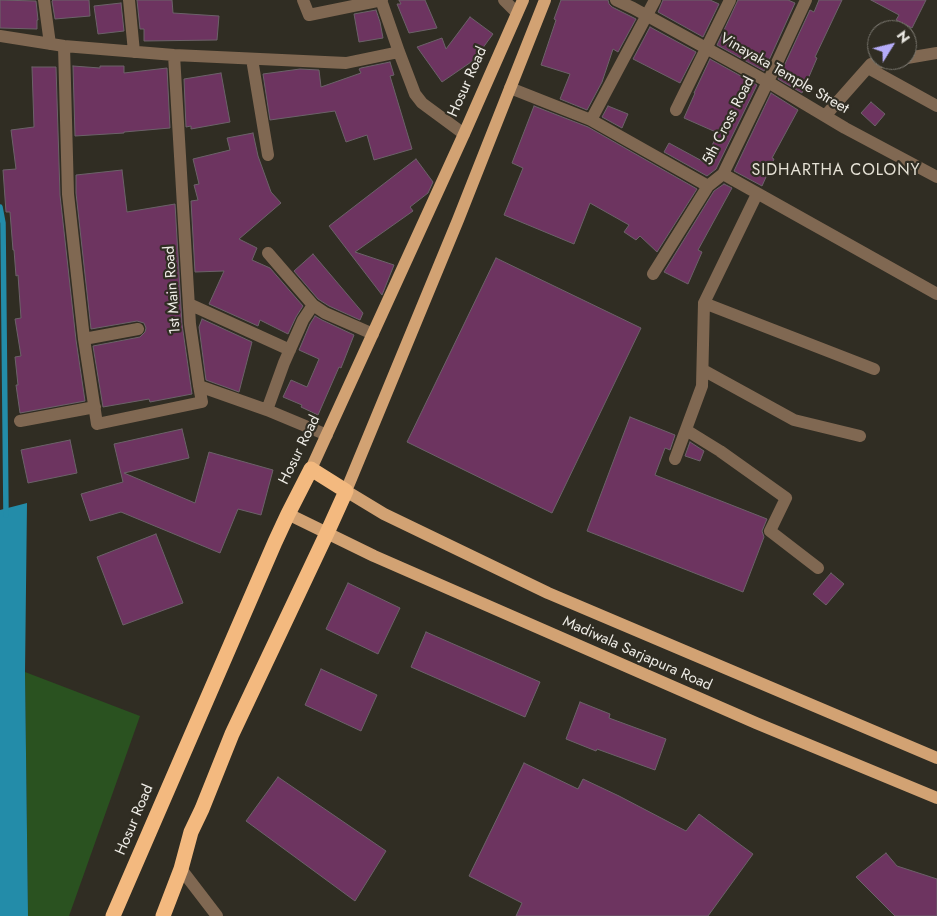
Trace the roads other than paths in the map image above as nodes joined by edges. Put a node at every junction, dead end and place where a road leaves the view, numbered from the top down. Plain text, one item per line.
1 (44, 0) edge
2 (129, 0) edge
3 (303, 0) edge
4 (382, 0) edge
5 (504, 0) edge
6 (523, 0) edge
7 (545, 0) edge
8 (616, 0) edge
9 (655, 0) edge
10 (730, 0) edge
11 (806, 0) edge
12 (517, 13) junction
13 (647, 16) junction
14 (5, 37) edge
15 (50, 44) junction
16 (64, 46) junction
17 (706, 48) junction
18 (134, 52) junction
19 (399, 52) junction
20 (937, 53) edge
21 (174, 55) junction
22 (917, 56) edge
23 (252, 59) junction
24 (867, 69) edge
25 (872, 70) edge
26 (768, 82) junction
27 (510, 88) junction
28 (937, 106) edge
29 (676, 110) dead end
30 (825, 116) junction
31 (591, 120) junction
32 (464, 134) junction
33 (268, 155) dead end
34 (723, 174) junction
35 (937, 177) edge
36 (708, 186) junction
37 (757, 194) junction
38 (268, 253) dead end
39 (653, 274) dead end
40 (937, 294) edge
41 (704, 303) junction
42 (189, 304) junction
43 (313, 305) junction
44 (138, 329) dead end
45 (373, 334) junction
46 (84, 339) junction
47 (290, 350) junction
48 (874, 369) dead end
49 (702, 370) junction
50 (199, 386) junction
51 (95, 408) junction
52 (267, 410) junction
53 (20, 421) dead end
54 (686, 430) junction
55 (327, 435) junction
56 (860, 436) dead end
57 (675, 459) dead end
58 (311, 470) junction
59 (346, 491) junction
60 (288, 514) junction
61 (327, 533) junction
62 (818, 568) dead end
63 (937, 758) edge
64 (937, 798) edge
65 (181, 869) junction
66 (113, 916) edge
67 (163, 916) edge
68 (217, 916) edge

1 - 15 street
2 - 18 street
3 - 4 street
4 - 19 street
5 - 12 street
6 - 12 main road, Hosur Road
7 - 27 main road
8 - 13 street, Vinayaka Temple Street
9 - 13 street
10 - 17 street
11 - 26 street, 5th Cross Road
12 - 32 main road, Hosur Road
13 - 17 street, Vinayaka Temple Street
13 - 31 street
14 - 15 street
15 - 16 street
16 - 18 street
16 - 46 street
17 - 26 street, Vinayaka Temple Street
17 - 29 street
18 - 21 street
19 - 23 street
19 - 32 street
20 - 22 street
21 - 23 street
21 - 42 street, 1st Main Road
23 - 33 street
24 - 30 street
25 - 28 street
26 - 30 street, Vinayaka Temple Street
26 - 34 street, 5th Cross Road
27 - 31 street
27 - 59 main road
30 - 35 street, Vinayaka Temple Street
31 - 36 street
32 - 45 main road, Hosur Road
34 - 36 street, 5th Cross Road
34 - 37 street
36 - 39 street, 5th Cross Road
37 - 40 street
37 - 41 street
38 - 43 street
41 - 48 street
41 - 49 street
42 - 47 street
42 - 50 street, 1st Main Road
43 - 45 street
43 - 47 street
44 - 46 street
45 - 55 main road, Hosur Road
46 - 51 street
47 - 52 street
49 - 54 street
49 - 56 street
50 - 51 street
50 - 52 street
51 - 53 street
52 - 55 street
54 - 57 street
54 - 62 street
55 - 58 main road, Hosur Road
58 - 59 highway
58 - 60 highway, Hosur Road
59 - 61 highway
59 - 63 main road, Madiwala Sarjapura Road
60 - 61 main road, Madiwala Sarjapura Road
60 - 66 highway, Hosur Road
61 - 64 main road, Madiwala Sarjapura Road
61 - 65 highway
65 - 67 highway
65 - 68 street

